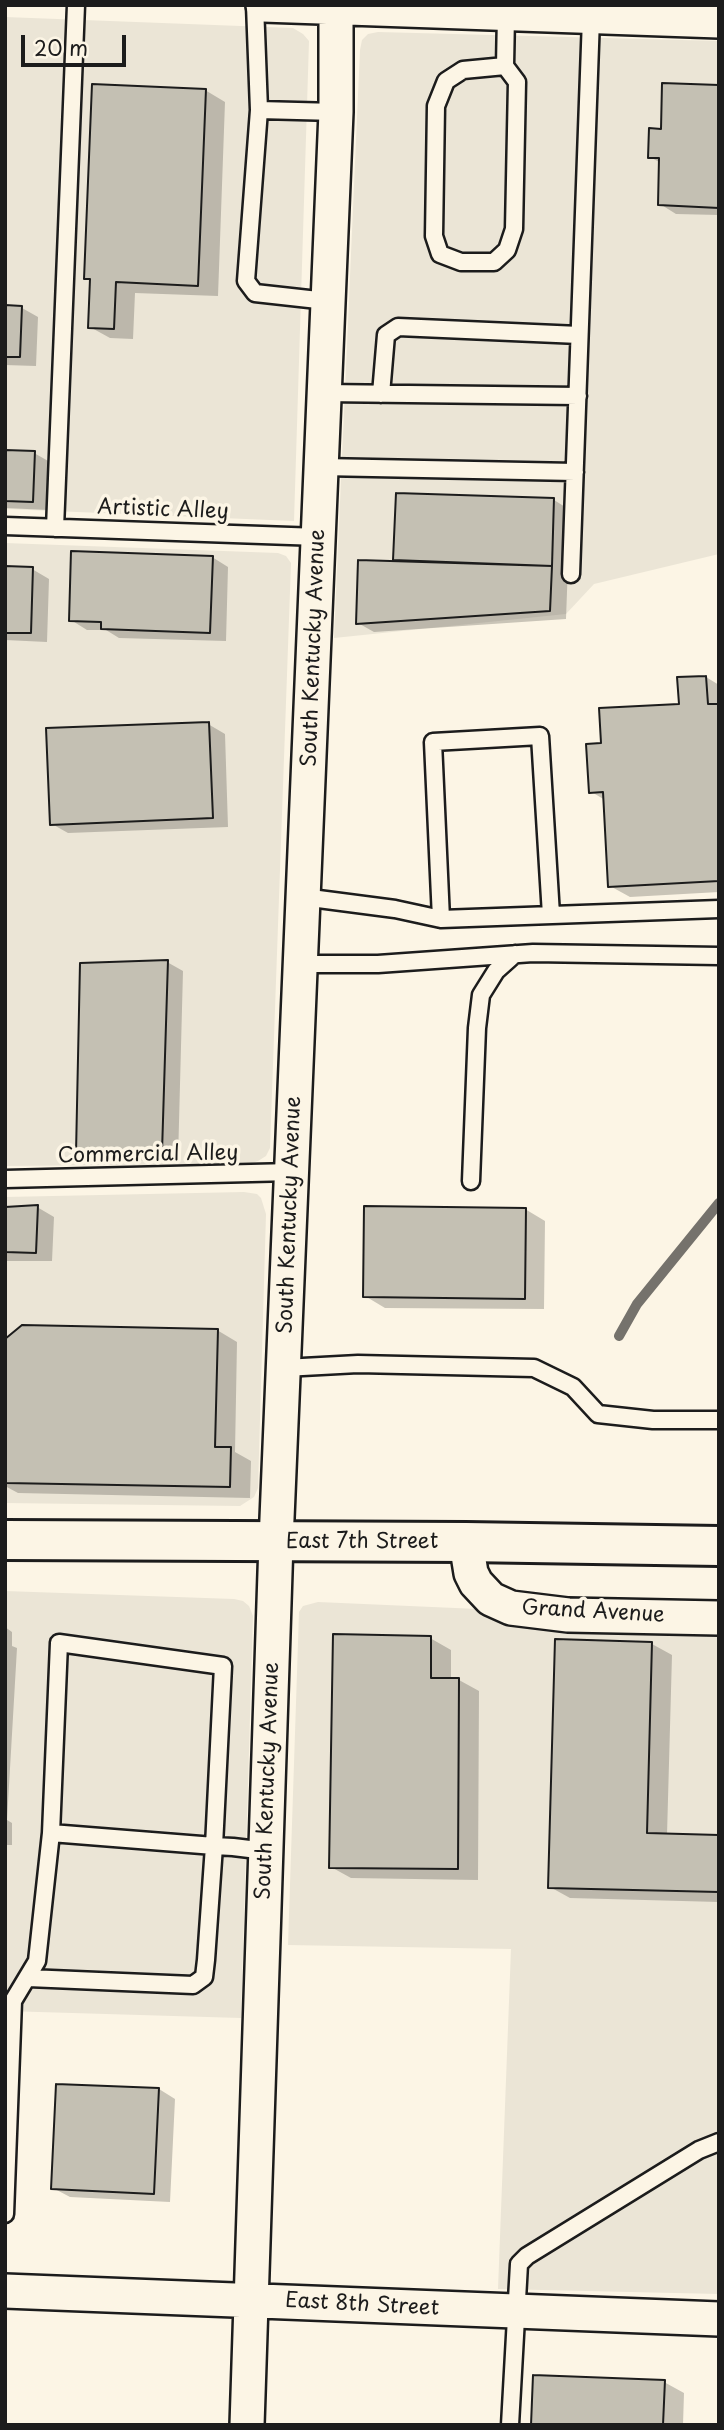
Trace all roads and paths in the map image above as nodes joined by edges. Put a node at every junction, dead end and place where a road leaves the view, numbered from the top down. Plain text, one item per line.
1 (76, 5) edge
2 (255, 5) edge
3 (263, 5) edge
4 (336, 7) edge
5 (506, 15) junction
6 (591, 18) junction
7 (719, 21) edge
8 (505, 66) junction
9 (259, 110) junction
10 (336, 112) junction
11 (327, 301) junction
12 (579, 335) junction
13 (324, 393) junction
14 (381, 394) junction
15 (578, 396) junction
16 (322, 467) junction
17 (575, 472) junction
18 (5, 526) edge
19 (55, 528) junction
20 (319, 537) junction
21 (571, 574) dead end
22 (303, 897) junction
23 (719, 909) edge
24 (551, 915) junction
25 (441, 919) junction
26 (515, 954) junction
27 (719, 957) edge
28 (301, 964) junction
29 (292, 1172) junction
30 (5, 1179) edge
31 (471, 1181) dead end
32 (284, 1368) junction
33 (719, 1420) edge
34 (5, 1540) edge
35 (276, 1542) junction
36 (467, 1542) junction
37 (717, 1546) edge
38 (719, 1618) edge
39 (51, 1833) junction
40 (214, 1846) junction
41 (266, 1851) junction
42 (27, 1978) junction
43 (719, 2142) edge
44 (5, 2214) edge
45 (5, 2291) edge
46 (251, 2300) junction
47 (515, 2312) junction
48 (719, 2319) edge
49 (247, 2425) edge
50 (510, 2425) edge

1 - 19 lane
2 - 9 lane
3 - 4 street
4 - 5 street
4 - 10 street, South Kentucky Avenue
5 - 6 street
5 - 8 lane
6 - 7 street
6 - 12 lane
8 - 8 lane
9 - 10 lane
9 - 11 lane
10 - 11 street, South Kentucky Avenue
11 - 13 street, South Kentucky Avenue
12 - 14 lane
12 - 15 lane
13 - 14 lane
13 - 16 street, South Kentucky Avenue
14 - 15 lane
15 - 17 lane
16 - 17 lane
16 - 20 street, South Kentucky Avenue
17 - 21 lane
18 - 19 lane, Artistic Alley
19 - 20 lane, Artistic Alley
20 - 22 street, South Kentucky Avenue
22 - 25 lane
22 - 28 street, South Kentucky Avenue
23 - 24 lane
24 - 25 lane
24 - 25 lane
26 - 27 lane
26 - 28 lane
26 - 31 lane
28 - 29 street, South Kentucky Avenue
29 - 30 lane, Commercial Alley
29 - 32 street, South Kentucky Avenue
32 - 33 lane
32 - 35 street, South Kentucky Avenue
34 - 35 main road, East 7th Street
35 - 36 main road, East 7th Street
35 - 41 street, South Kentucky Avenue
36 - 37 main road, East 7th Street
36 - 38 street, Grand Avenue
39 - 40 lane
39 - 40 lane
39 - 42 lane
40 - 41 lane
40 - 42 lane
41 - 46 street, South Kentucky Avenue
42 - 44 lane
43 - 47 lane
45 - 46 street, East 8th Street
46 - 47 street, East 8th Street
46 - 49 street, South Kentucky Avenue
47 - 48 street, East 8th Street
47 - 50 lane

